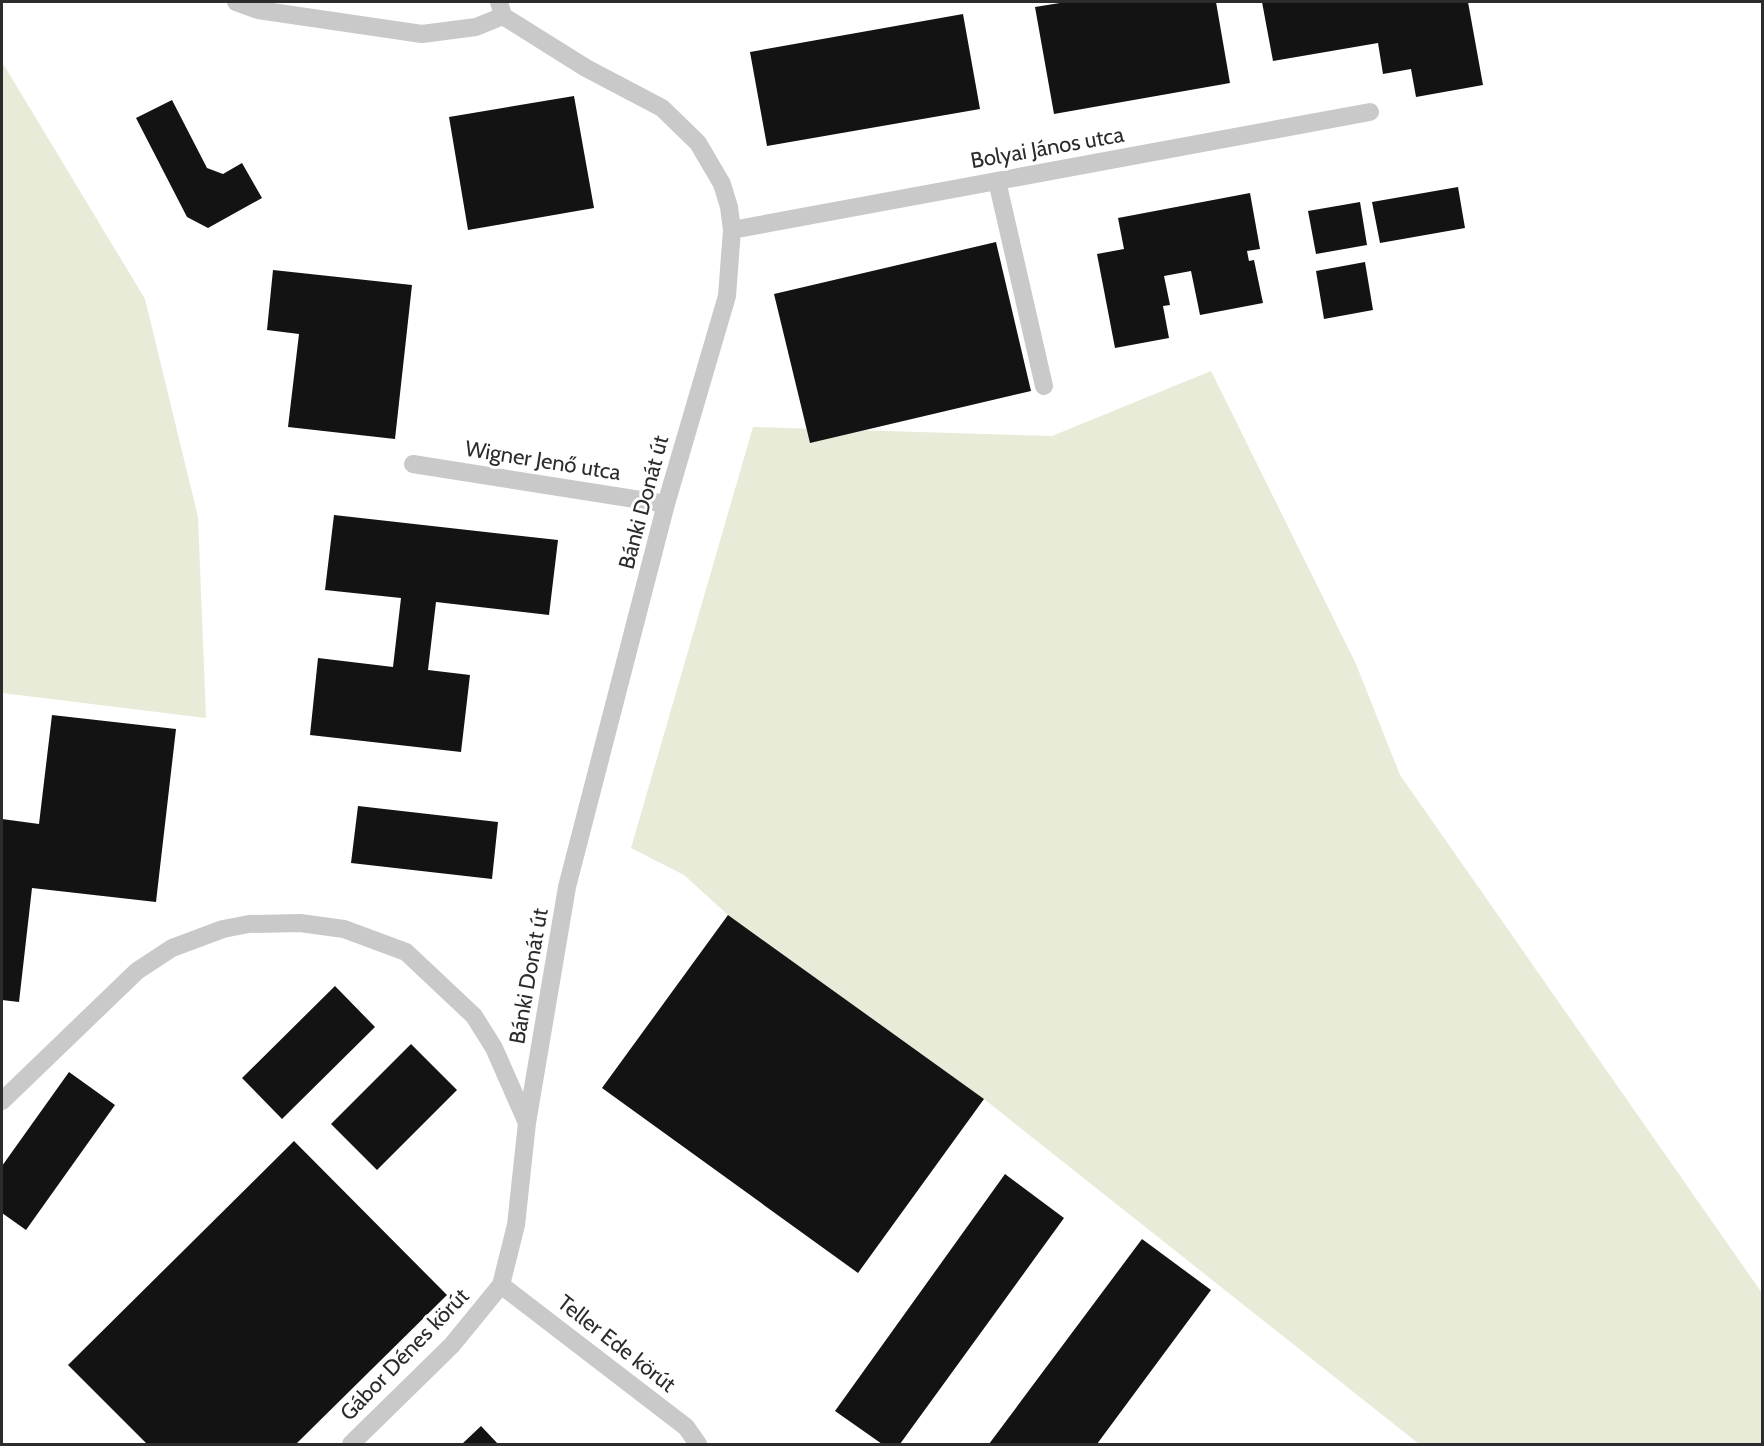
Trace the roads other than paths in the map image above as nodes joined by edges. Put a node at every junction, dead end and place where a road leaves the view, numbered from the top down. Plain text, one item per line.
1 (236, 2) edge
2 (501, 9) edge
3 (1370, 112) dead end
4 (997, 181) junction
5 (732, 230) junction
6 (1044, 386) dead end
7 (413, 464) dead end
8 (666, 504) junction
9 (2, 1101) edge
10 (527, 1123) junction
11 (501, 1285) junction
12 (351, 1444) edge
13 (698, 1444) edge

1 - 2 lane
2 - 5 lane, Bánki Donát út
3 - 4 lane, Bolyai János utca
4 - 5 lane, Bolyai János utca
4 - 6 lane
5 - 8 lane, Bánki Donát út
7 - 8 lane, Wigner Jenő utca
8 - 10 lane, Bánki Donát út
9 - 10 lane, Gábor Dénes körút
10 - 11 lane, Gábor Dénes körút
11 - 12 lane, Gábor Dénes körút
11 - 13 lane, Teller Ede körút

